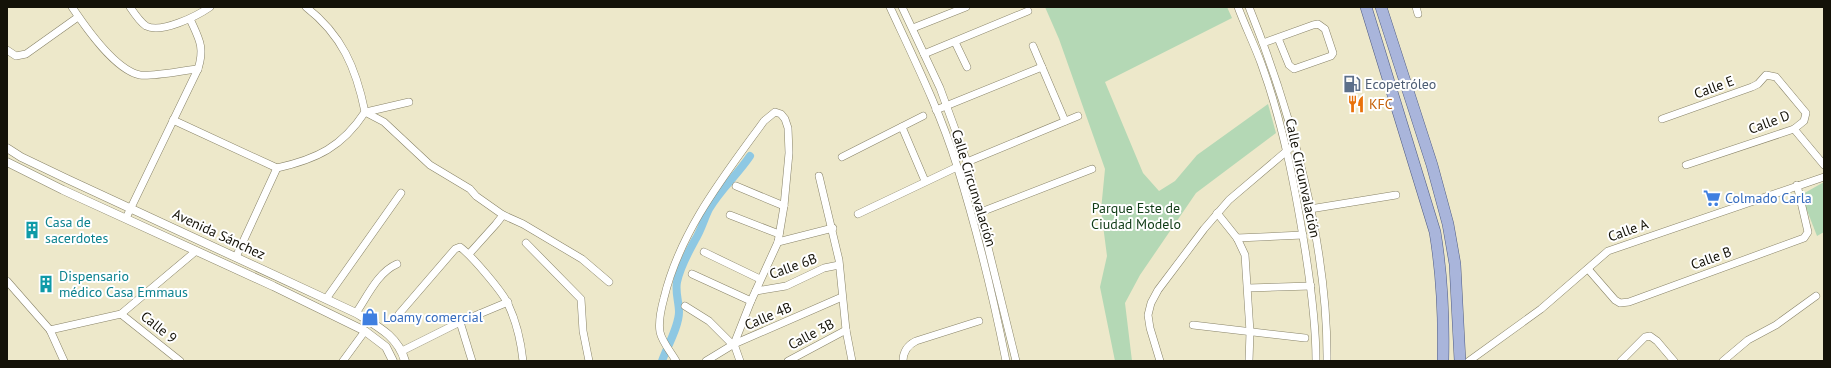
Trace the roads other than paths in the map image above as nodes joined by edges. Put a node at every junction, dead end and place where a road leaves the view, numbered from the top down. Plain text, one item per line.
1 (72, 7) edge
2 (130, 7) edge
3 (210, 7) edge
4 (306, 7) edge
5 (890, 7) edge
6 (902, 7) edge
7 (966, 7) edge
8 (1238, 7) edge
9 (1249, 7) edge
10 (1366, 7) edge
11 (1381, 7) edge
12 (1028, 11) dead end
13 (78, 17) junction
14 (190, 19) junction
15 (912, 28) junction
16 (1278, 38) junction
17 (955, 42) junction
18 (1263, 43) junction
19 (1034, 46) dead end
20 (7, 50) edge
21 (924, 54) junction
22 (967, 67) dead end
23 (1042, 67) junction
24 (198, 69) junction
25 (1771, 75) joint
26 (409, 102) dead end
27 (947, 106) junction
28 (936, 110) junction
29 (365, 112) junction
30 (924, 116) dead end
31 (1078, 116) dead end
32 (1662, 119) dead end
33 (173, 120) junction
34 (1065, 122) junction
35 (902, 127) junction
36 (1794, 129) junction
37 (1295, 144) junction
38 (7, 148) edge
39 (1286, 153) junction
40 (842, 158) dead end
41 (7, 162) edge
42 (967, 162) junction
43 (1686, 165) dead end
44 (1824, 165) edge
45 (957, 167) junction
46 (277, 168) junction
47 (1092, 169) dead end
48 (819, 176) dead end
49 (1824, 177) edge
50 (67, 179) junction
51 (925, 181) junction
52 (1797, 185) junction
53 (736, 186) dead end
54 (63, 190) junction
55 (401, 193) dead end
56 (1396, 195) dead end
57 (784, 206) junction
58 (131, 208) junction
59 (1310, 209) junction
60 (980, 212) junction
61 (858, 214) dead end
62 (1217, 214) junction
63 (502, 215) junction
64 (730, 215) dead end
65 (126, 218) junction
66 (832, 228) junction
67 (1303, 234) junction
68 (779, 238) junction
69 (1237, 238) junction
70 (526, 243) dead end
71 (196, 251) junction
72 (704, 252) dead end
73 (469, 254) junction
74 (236, 257) junction
75 (397, 264) dead end
76 (839, 265) junction
77 (1588, 269) junction
78 (692, 274) dead end
79 (760, 279) junction
80 (7, 281) edge
81 (609, 282) dead end
82 (1311, 286) junction
83 (1248, 288) junction
84 (756, 292) junction
85 (1816, 296) dead end
86 (842, 297) junction
87 (326, 299) junction
88 (751, 301) junction
89 (508, 302) junction
90 (685, 306) dead end
91 (121, 314) junction
92 (356, 314) junction
93 (399, 314) dead end
94 (979, 321) dead end
95 (460, 322) junction
96 (1193, 325) dead end
97 (50, 330) junction
98 (846, 330) junction
99 (365, 331) junction
100 (1250, 332) junction
101 (1305, 338) dead end
102 (734, 345) junction
103 (402, 351) junction
104 (62, 359) edge
105 (54, 361) edge
106 (180, 361) edge
107 (343, 361) edge
108 (393, 361) edge
109 (405, 361) edge
110 (472, 361) edge
111 (523, 361) edge
112 (589, 361) edge
113 (676, 361) edge
114 (706, 361) edge
115 (740, 361) edge
116 (788, 361) edge
117 (852, 361) edge
118 (903, 361) edge
119 (1006, 361) edge
120 (1016, 361) edge
121 (1160, 361) edge
122 (1249, 361) edge
123 (1316, 361) edge
124 (1327, 361) edge
125 (1443, 361) edge
126 (1460, 361) edge
127 (1469, 361) edge
128 (1621, 361) edge
129 (1674, 361) edge
130 (1723, 361) edge

1 - 13 street
2 - 14 street
3 - 14 street
4 - 29 street
5 - 28 street, Calle Circunvalación
6 - 15 street, Calle Circunvalación
7 - 15 street
8 - 39 street, Calle Circunvalación
9 - 18 street, Calle Circunvalación
10 - 125 main road
11 - 126 main road
12 - 17 street
13 - 20 street
13 - 24 street
14 - 24 street
15 - 21 street, Calle Circunvalación
16 - 16 street
16 - 18 street
17 - 21 street
17 - 22 street
18 - 37 street, Calle Circunvalación
19 - 23 street
21 - 27 street, Calle Circunvalación
23 - 27 street
23 - 34 street
24 - 33 street
25 - 32 street, Calle E
25 - 36 street, Calle D
26 - 29 street
27 - 28 street
27 - 42 street, Calle Circunvalación
28 - 45 street, Calle Circunvalación
29 - 46 street
29 - 63 street
30 - 35 street
31 - 34 street
33 - 46 street
33 - 58 street
34 - 42 street
35 - 40 street
35 - 51 street
36 - 43 street, Calle D
36 - 44 street
37 - 39 street
37 - 59 street, Calle Circunvalación
38 - 50 street, Avenida Sánchez
39 - 62 street
39 - 67 street, Calle Circunvalación
41 - 54 street, Avenida Sánchez
42 - 60 street, Calle Circunvalación
45 - 51 street
45 - 119 street, Calle Circunvalación
46 - 74 street
47 - 60 street
48 - 66 street
49 - 52 street, Calle A
50 - 54 street
50 - 58 street, Avenida Sánchez
51 - 61 street
52 - 77 street, Calle A
52 - 77 street, Calle B
53 - 57 street
54 - 65 street, Avenida Sánchez
55 - 87 street
56 - 59 street
57 - 68 street
57 - 113 street
58 - 65 street
58 - 74 street, Avenida Sánchez
59 - 124 street, Calle Circunvalación
60 - 120 street, Calle Circunvalación
62 - 69 street
62 - 121 street
63 - 73 street
63 - 81 street
64 - 68 street
65 - 71 street, Avenida Sánchez
66 - 68 street
66 - 76 street
67 - 69 street
67 - 82 street, Calle Circunvalación
68 - 79 street
69 - 83 street
70 - 112 street
71 - 91 street
71 - 99 street, Avenida Sánchez
72 - 79 street
73 - 89 street
73 - 93 street
74 - 87 street, Avenida Sánchez
75 - 92 street
76 - 84 street, Calle 6B
76 - 86 street
77 - 127 street, Calle A
78 - 88 street
79 - 84 street
80 - 97 street
82 - 83 street
82 - 123 street, Calle Circunvalación
83 - 100 street
84 - 88 street
85 - 130 street
86 - 98 street
86 - 102 street, Calle 4B
87 - 92 street, Avenida Sánchez
88 - 102 street
89 - 95 street
89 - 111 street
90 - 102 street
91 - 97 street
91 - 106 street, Calle 9
92 - 103 street, Avenida Sánchez
94 - 118 street
95 - 103 street
95 - 110 street
96 - 100 street
97 - 104 street
98 - 116 street, Calle 3B
98 - 117 street
99 - 107 street
99 - 108 street, Avenida Sánchez
100 - 101 street
100 - 122 street
102 - 114 street, Calle 4B
102 - 115 street
103 - 109 street, Avenida Sánchez
104 - 105 street
128 - 129 street

